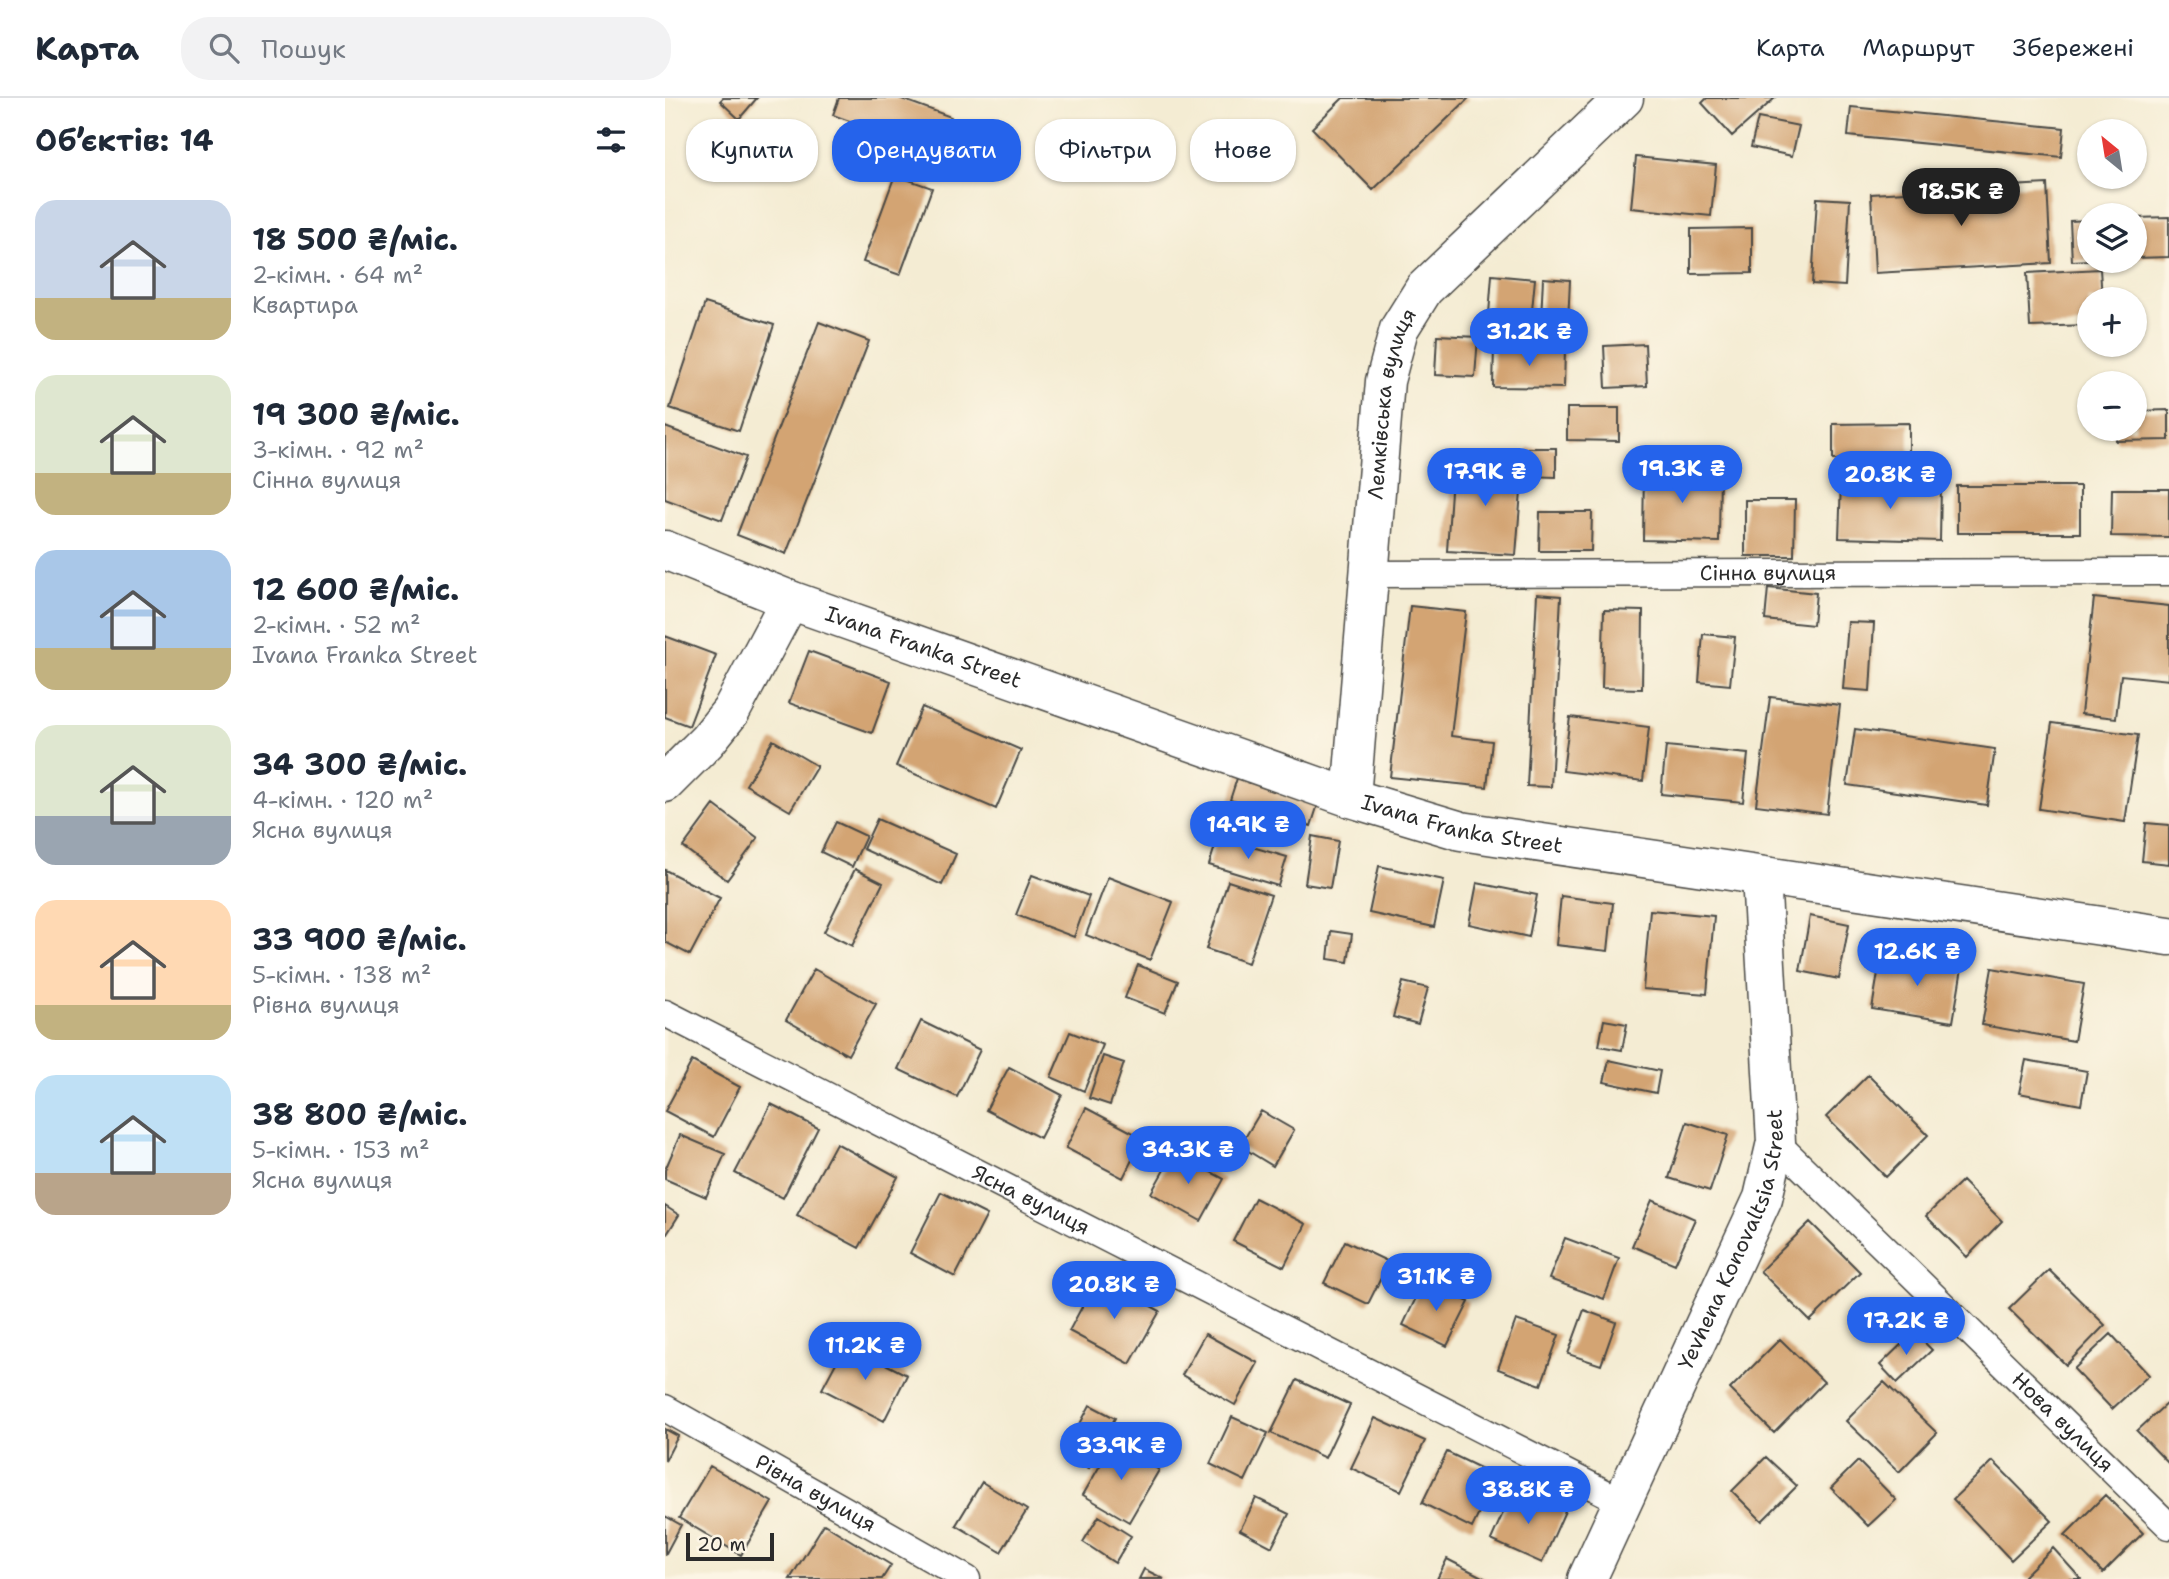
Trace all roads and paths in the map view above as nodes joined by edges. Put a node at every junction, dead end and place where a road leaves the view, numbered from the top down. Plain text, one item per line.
1 (1624, 98) edge
2 (665, 550) edge
3 (2169, 572) edge
4 (1369, 574) junction
5 (790, 600) junction
6 (665, 783) edge
7 (1351, 798) junction
8 (1761, 876) junction
9 (2169, 936) edge
10 (665, 1013) edge
11 (1776, 1142) junction
12 (665, 1408) edge
13 (1621, 1501) junction
14 (2169, 1526) edge
15 (967, 1579) edge
16 (1587, 1579) edge

1 - 4 main road, Лемківська вулиця
2 - 5 main road, Ivana Franka Street
3 - 4 street, Сінна вулиця
4 - 7 main road, Лемківська вулиця
5 - 6 main road
5 - 7 main road, Ivana Franka Street
7 - 8 main road, Ivana Franka Street
8 - 9 main road, Ivana Franka Street
8 - 11 main road, Yevhena Konovaltsia Street
10 - 13 street, Ясна вулиця
11 - 13 main road, Yevhena Konovaltsia Street
11 - 14 street, Нова вулиця
12 - 15 street, Рівна вулиця
13 - 16 main road, Yevhena Konovaltsia Street

